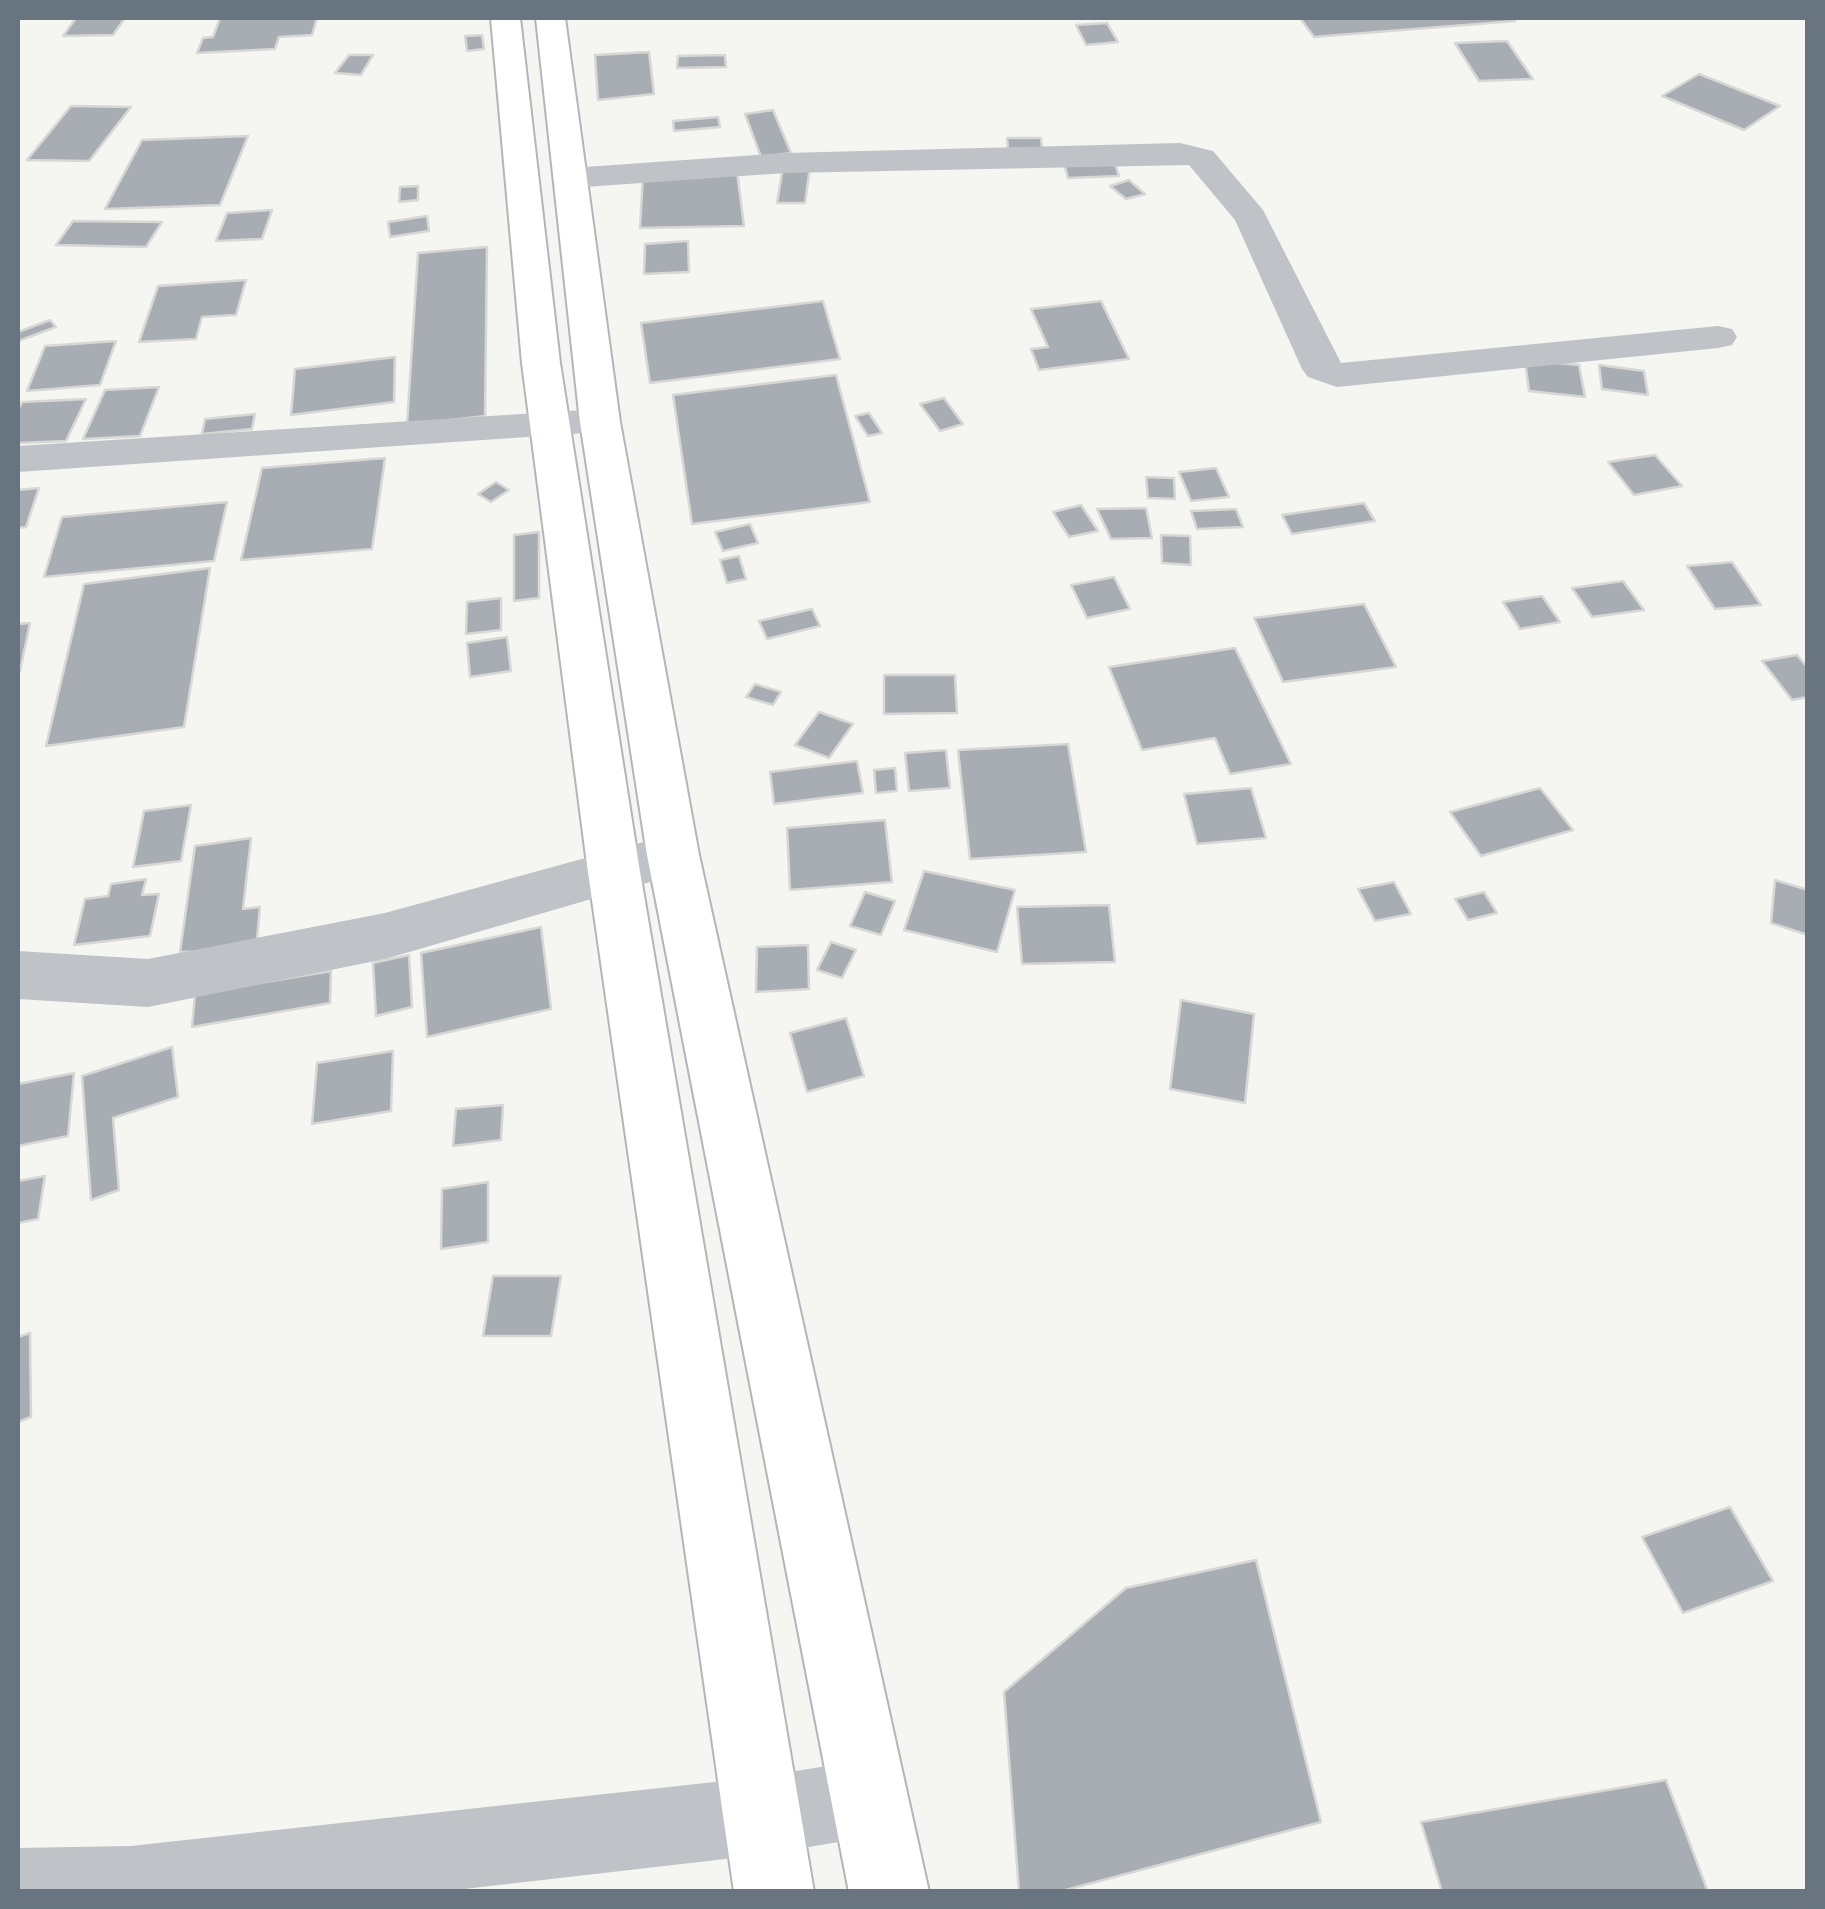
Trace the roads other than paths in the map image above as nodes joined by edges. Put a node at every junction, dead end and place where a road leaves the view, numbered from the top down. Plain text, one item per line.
1 (505, 18) edge
2 (550, 18) edge
3 (570, 178) junction
4 (1718, 336) dead end
5 (576, 425) junction
6 (18, 459) edge
7 (673, 855) junction
8 (614, 872) junction
9 (18, 975) edge
10 (869, 1798) junction
11 (760, 1816) junction
12 (18, 1888) edge
13 (774, 1892) edge
14 (889, 1892) edge

1 - 5 main road
2 - 3 main road
3 - 4 street
3 - 5 main road
5 - 6 street
5 - 7 main road
5 - 8 main road
7 - 8 street
7 - 10 main road
8 - 9 street
8 - 11 main road
10 - 11 street
10 - 14 main road
11 - 12 street
11 - 13 main road

